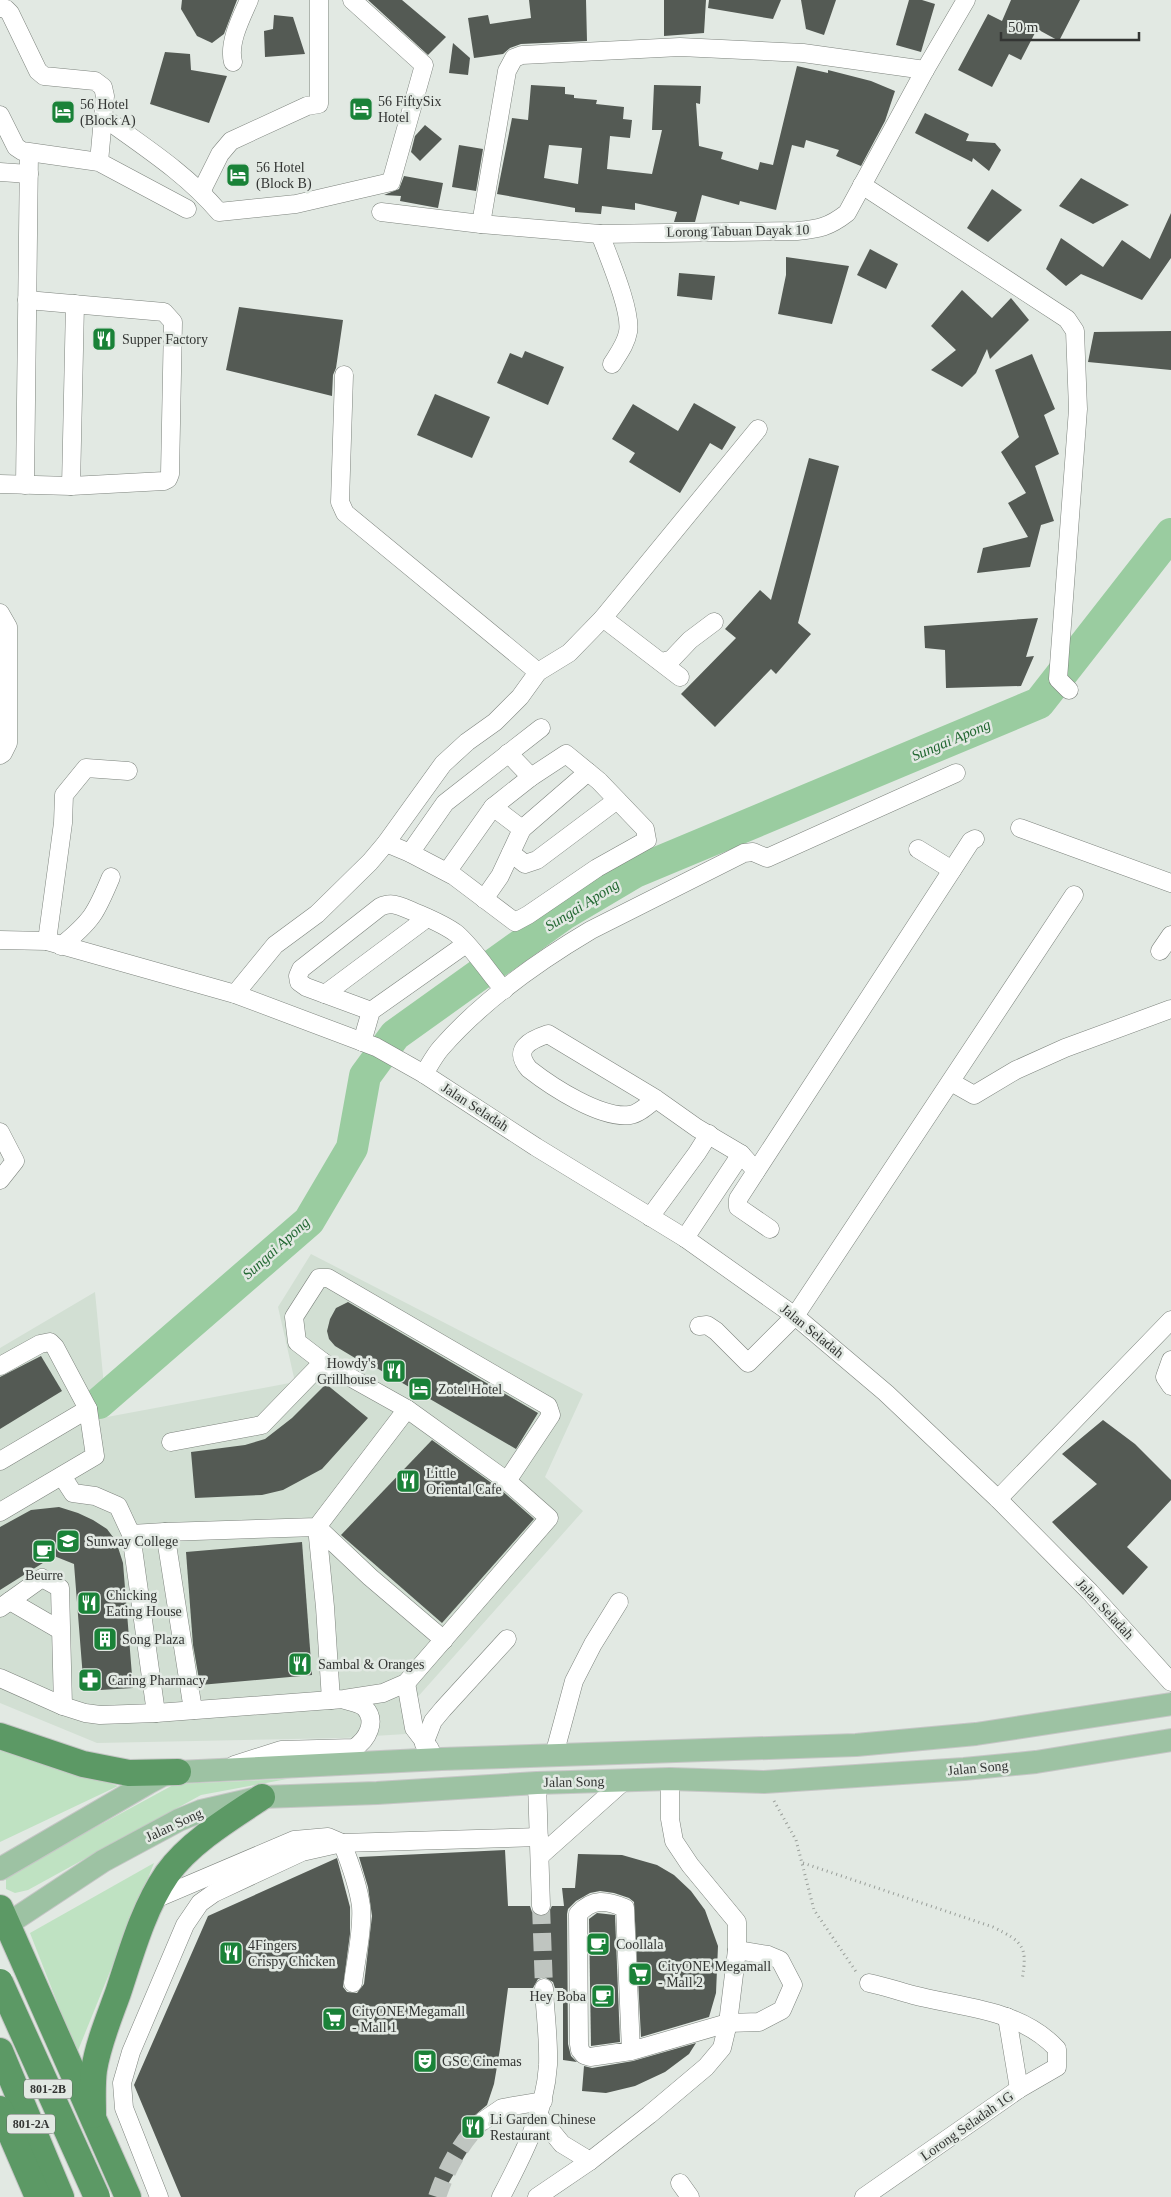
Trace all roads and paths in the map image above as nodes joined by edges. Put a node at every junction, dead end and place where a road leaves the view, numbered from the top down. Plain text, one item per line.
1 (249, 0) edge
2 (318, 0) edge
3 (352, 0) edge
4 (966, 0) edge
5 (0, 8) edge
6 (233, 62) dead end
7 (925, 70) junction
8 (0, 115) edge
9 (102, 117) junction
10 (29, 153) junction
11 (99, 162) junction
12 (0, 172) edge
13 (29, 174) junction
14 (862, 185) junction
15 (204, 195) junction
16 (187, 209) dead end
17 (381, 212) dead end
18 (482, 224) junction
19 (600, 234) junction
20 (27, 300) junction
21 (75, 304) junction
22 (612, 364) dead end
23 (344, 375) dead end
24 (758, 429) dead end
25 (0, 484) edge
26 (25, 485) junction
27 (71, 486) junction
28 (0, 613) edge
29 (603, 618) junction
30 (714, 622) dead end
31 (662, 662) junction
32 (538, 672) junction
33 (680, 677) dead end
34 (1064, 684) dead end
35 (541, 728) dead end
36 (508, 753) junction
37 (0, 755) edge
38 (128, 771) dead end
39 (588, 772) junction
40 (956, 773) dead end
41 (531, 777) junction
42 (617, 800) junction
43 (493, 807) junction
44 (1020, 828) dead end
45 (522, 829) junction
46 (975, 838) dead end
47 (386, 843) junction
48 (918, 849) dead end
49 (410, 853) junction
50 (511, 853) junction
51 (952, 870) junction
52 (447, 872) junction
53 (112, 877) dead end
54 (1171, 883) edge
55 (1074, 896) dead end
56 (484, 899) junction
57 (427, 918) junction
58 (1171, 935) edge
59 (0, 940) edge
60 (54, 944) junction
61 (466, 944) junction
62 (1160, 951) dead end
63 (503, 990) junction
64 (235, 994) junction
65 (325, 994) junction
66 (1171, 1009) edge
67 (372, 1011) junction
68 (369, 1044) junction
69 (424, 1074) junction
70 (951, 1082) junction
71 (656, 1099) junction
72 (0, 1132) edge
73 (709, 1134) junction
74 (741, 1154) junction
75 (756, 1171) junction
76 (0, 1180) edge
77 (650, 1217) junction
78 (770, 1229) dead end
79 (685, 1238) junction
80 (795, 1316) junction
81 (699, 1326) dead end
82 (1169, 1326) edge
83 (1171, 1360) edge
84 (324, 1362) junction
85 (0, 1366) edge
86 (1171, 1386) edge
87 (88, 1409) junction
88 (407, 1409) junction
89 (171, 1442) dead end
90 (0, 1460) edge
91 (62, 1476) junction
92 (507, 1481) junction
93 (998, 1499) junction
94 (0, 1512) edge
95 (317, 1527) junction
96 (165, 1532) junction
97 (131, 1534) junction
98 (619, 1602) dead end
99 (5, 1604) edge
100 (60, 1630) junction
101 (507, 1639) dead end
102 (444, 1640) junction
103 (0, 1678) edge
104 (1171, 1682) edge
105 (406, 1683) junction
106 (338, 1700) junction
107 (1171, 1704) edge
108 (63, 1706) junction
109 (193, 1710) junction
110 (156, 1713) junction
111 (0, 1736) edge
112 (1168, 1742) edge
113 (424, 1744) junction
114 (554, 1755) junction
115 (441, 1759) junction
116 (222, 1770) junction
117 (178, 1772) junction
118 (670, 1779) junction
119 (624, 1781) junction
120 (764, 1782) junction
121 (537, 1783) junction
122 (262, 1798) junction
123 (539, 1838) junction
124 (342, 1843) junction
125 (540, 1856) junction
126 (803, 1863) junction
127 (0, 1868) edge
128 (153, 1900) junction
129 (541, 1906) tunnel mouth
130 (2, 1921) edge
131 (737, 1950) junction
132 (1022, 1980) dead end
133 (0, 1982) edge
134 (353, 1983) dead end
135 (869, 1983) joint
136 (544, 1988) tunnel mouth
137 (0, 2005) edge
138 (46, 2013) junction
139 (1007, 2016) junction
140 (728, 2023) junction
141 (0, 2051) edge
142 (631, 2051) junction
143 (1019, 2089) junction
144 (541, 2108) junction
145 (0, 2109) edge
146 (93, 2115) junction
147 (482, 2121) tunnel mouth
148 (0, 2149) edge
149 (590, 2161) junction
150 (34, 2188) edge
151 (61, 2197) edge
152 (97, 2197) edge
153 (128, 2197) edge
154 (159, 2197) edge
155 (501, 2197) edge
156 (537, 2197) edge
157 (864, 2197) edge

1 - 6 street
2 - 15 street
3 - 15 street
4 - 7 street, Lorong Tabuan Dayak 10
5 - 9 street
7 - 14 street, Lorong Tabuan Dayak 10
7 - 18 street
8 - 10 street
9 - 11 street
9 - 15 street
10 - 11 street
10 - 13 street
11 - 16 street
12 - 13 street
13 - 20 street
14 - 19 street, Lorong Tabuan Dayak 10
14 - 34 street
17 - 18 street, Lorong Tabuan Dayak 10
18 - 19 street, Lorong Tabuan Dayak 10
19 - 22 street
20 - 21 street
20 - 26 street
21 - 27 street
21 - 27 street
23 - 32 street
24 - 29 street
25 - 26 street
26 - 27 street
28 - 37 street
29 - 31 street
29 - 32 street
30 - 31 street
31 - 33 street
32 - 47 street
35 - 36 street
36 - 41 street
36 - 49 street
38 - 60 street
39 - 41 street
39 - 42 street
39 - 45 street
40 - 63 street
41 - 43 street
42 - 50 street
42 - 56 street
43 - 45 street
43 - 52 street
44 - 54 street
45 - 50 street
46 - 51 street
47 - 49 street
47 - 64 street
48 - 51 street
49 - 52 street
50 - 56 street
51 - 75 street
52 - 56 street
53 - 60 street
55 - 70 street
57 - 61 street
57 - 65 street
57 - 65 street
58 - 62 street
59 - 60 street, Jalan Seladah
60 - 64 street, Jalan Seladah
61 - 63 street
61 - 67 street
63 - 69 street
64 - 68 street, Jalan Seladah
65 - 67 street
66 - 70 street
67 - 68 street
68 - 69 street, Jalan Seladah
69 - 77 street, Jalan Seladah
70 - 80 street
71 - 71 street
71 - 73 street
72 - 76 street
73 - 74 street
73 - 77 street
74 - 75 street
74 - 79 street
75 - 78 street
77 - 79 street, Jalan Seladah
79 - 80 street, Jalan Seladah
80 - 81 street
80 - 93 street, Jalan Seladah
82 - 93 street
83 - 86 street
84 - 88 street
84 - 89 street
84 - 92 street
85 - 87 street
87 - 90 street
87 - 91 street
88 - 92 street
88 - 95 street
91 - 94 street
91 - 97 street
92 - 102 street
93 - 104 street, Jalan Seladah
95 - 96 street
95 - 102 street
95 - 106 street
96 - 97 street
96 - 109 street
97 - 110 street
98 - 114 street
99 - 100 street
99 - 100 street
100 - 108 street
101 - 113 street
102 - 105 street
103 - 108 street
105 - 106 street
105 - 113 street
106 - 109 street
106 - 116 street
107 - 114 main road, Jalan Song
108 - 110 street
109 - 110 street
111 - 117 highway
112 - 120 main road, Jalan Song
113 - 115 street
114 - 115 main road, Jalan Song
115 - 116 main road, Jalan Song
116 - 117 main road, Jalan Song
117 - 127 main road, Jalan Song
118 - 119 main road, Jalan Song
118 - 120 main road, Jalan Song
118 - 131 street
119 - 121 main road, Jalan Song
119 - 125 street
120 - 126 path
121 - 122 main road, Jalan Song
121 - 123 street
122 - 128 highway
122 - 130 main road, Jalan Song
123 - 124 street
123 - 125 street
124 - 128 street
124 - 134 street
124 - 154 street
125 - 129 street
126 - 132 path
126 - 135 path
128 - 146 highway
130 - 138 highway
131 - 140 street
131 - 140 street
133 - 152 highway, 801-2B, bridge
135 - 139 street
136 - 144 street
137 - 138 highway
138 - 146 highway
139 - 143 street
139 - 143 street, Lorong Seladah 1G
140 - 142 street
140 - 149 street
141 - 151 highway, 801-2A
142 - 142 street
143 - 157 street, Lorong Seladah 1G
144 - 147 street
144 - 149 street
144 - 155 street
145 - 150 highway
146 - 153 highway
148 - 150 highway
149 - 156 street

